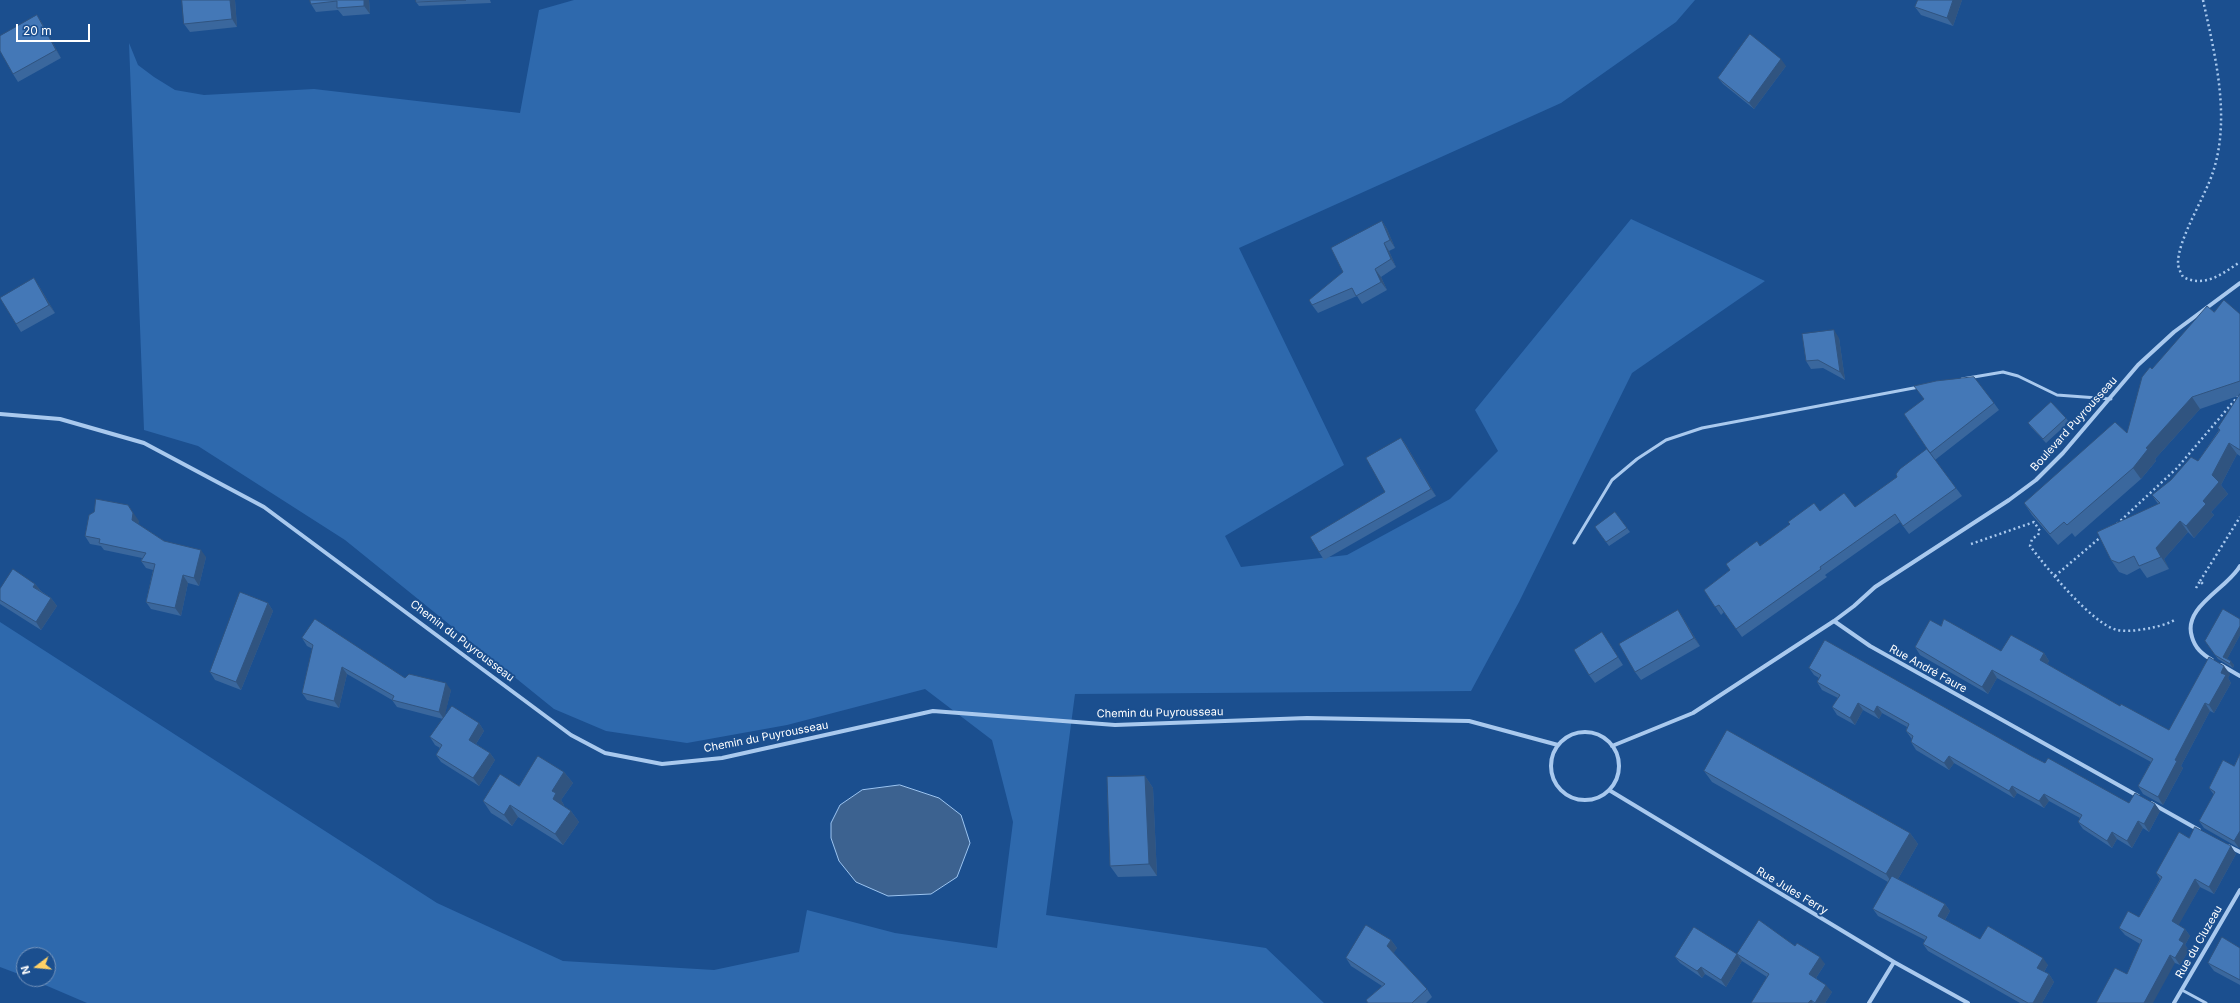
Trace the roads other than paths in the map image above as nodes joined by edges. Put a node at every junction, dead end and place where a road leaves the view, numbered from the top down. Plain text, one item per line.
1 (2240, 283) edge
2 (1955, 380) edge
3 (1925, 386) edge
4 (2111, 399) junction
5 (0, 414) edge
6 (1574, 543) dead end
7 (2240, 566) edge
8 (1834, 621) junction
9 (2240, 676) edge
10 (1558, 745) junction
11 (1612, 746) junction
12 (1609, 790) junction
13 (2142, 798) edge
14 (2149, 802) edge
15 (2205, 833) edge
16 (2226, 844) edge
17 (2240, 852) edge
18 (2240, 890) edge
19 (1894, 962) junction
20 (2182, 990) junction
21 (1869, 1003) edge
22 (1968, 1003) edge
23 (2174, 1003) edge
24 (2206, 1003) edge

1 - 4 street, Boulevard Puyrousseau
2 - 4 lane
3 - 6 lane
4 - 8 street, Boulevard Puyrousseau
5 - 10 street, Chemin du Puyrousseau
7 - 9 street
8 - 11 street
8 - 13 street, Rue André Faure
10 - 11 street
10 - 12 street
11 - 12 street
12 - 19 street, Rue Jules Ferry
14 - 15 street
16 - 17 street
18 - 20 street, Rue du Cluzeau
19 - 21 street
19 - 22 street, Rue Jules Ferry
20 - 23 street, Rue du Cluzeau
20 - 24 lane

